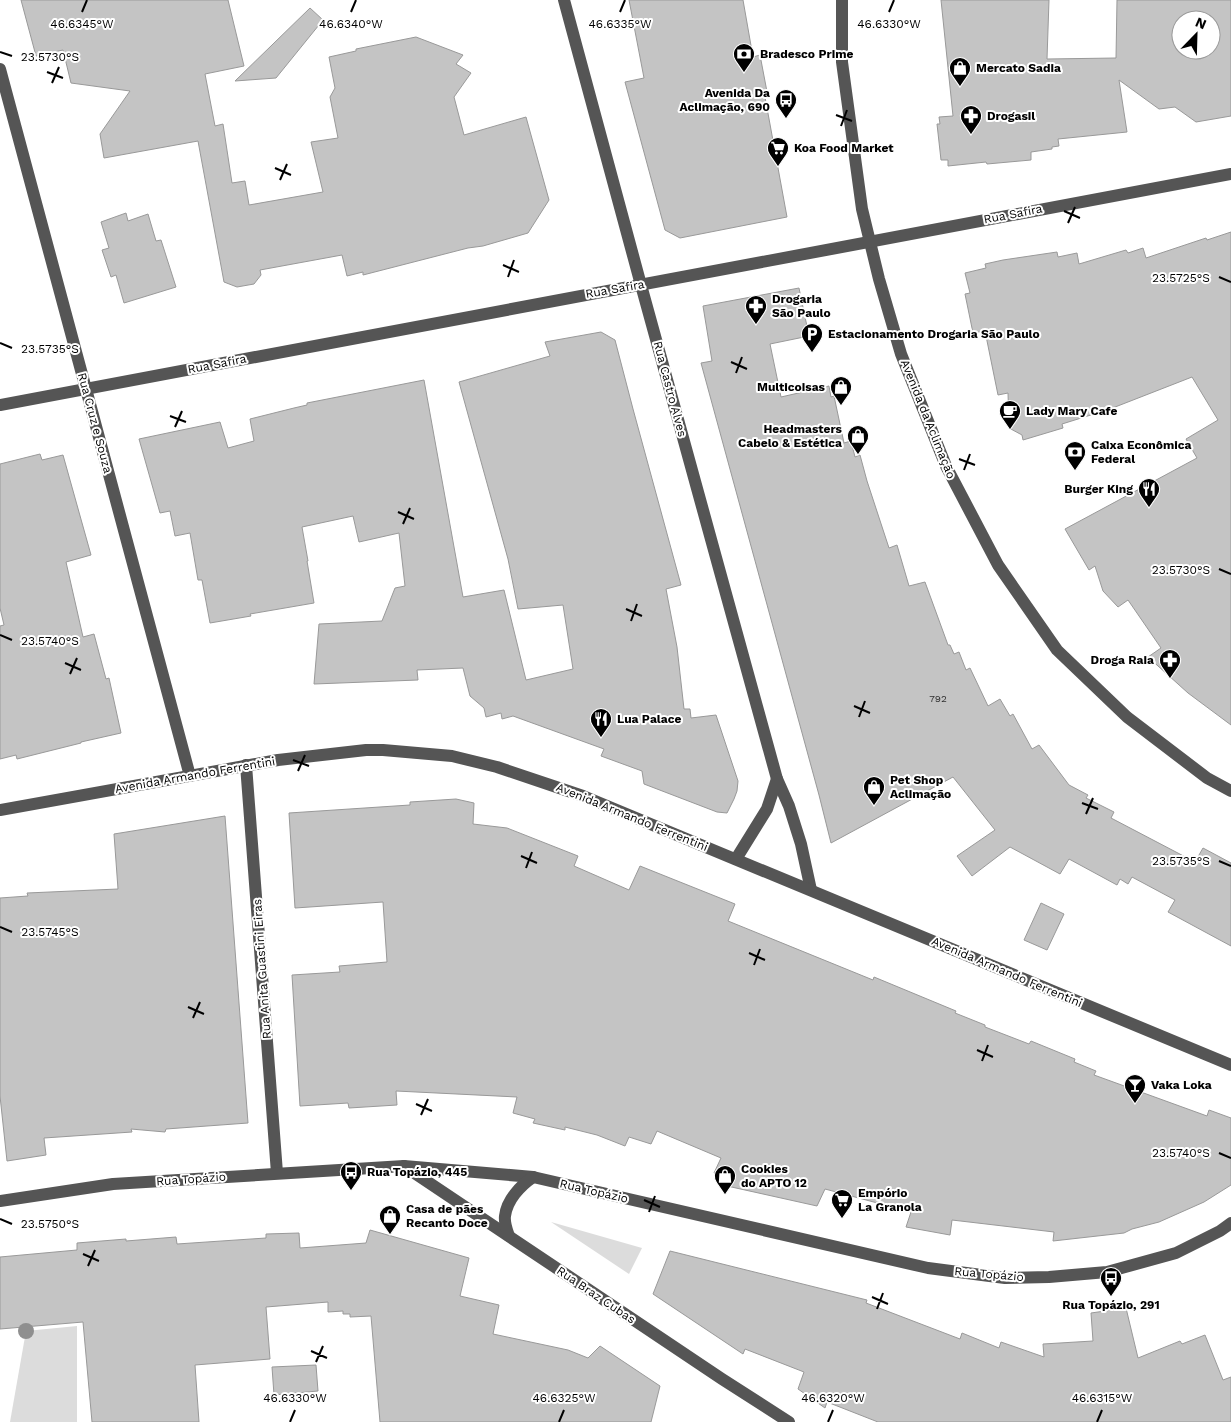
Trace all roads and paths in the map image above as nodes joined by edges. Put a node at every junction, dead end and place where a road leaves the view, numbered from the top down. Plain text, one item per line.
1 (564, 0) edge
2 (842, 0) edge
3 (0, 70) edge
4 (1231, 174) edge
5 (870, 241) junction
6 (641, 284) junction
7 (86, 389) junction
8 (0, 405) edge
9 (246, 765) junction
10 (190, 776) junction
11 (776, 779) junction
12 (1231, 791) edge
13 (0, 810) edge
14 (736, 860) junction
15 (812, 890) junction
16 (1231, 1065) edge
17 (404, 1166) junction
18 (277, 1173) junction
19 (533, 1177) junction
20 (0, 1201) edge
21 (1231, 1223) edge
22 (509, 1236) junction
23 (789, 1422) edge

1 - 6 street, Rua Castro Alves
2 - 5 street, Avenida da Aclimação
3 - 7 street, Rua Cruz e Souza
4 - 5 street, Rua Safira
5 - 6 street, Rua Safira
5 - 12 street, Avenida da Aclimação
6 - 7 street, Rua Safira
6 - 11 street, Rua Castro Alves
7 - 8 street, Rua Safira
7 - 10 street, Rua Cruz e Souza
9 - 10 street, Avenida Armando Ferrentini
9 - 14 street, Avenida Armando Ferrentini
9 - 18 street, Rua Anita Guastini Eiras
10 - 13 street, Avenida Armando Ferrentini
11 - 14 street
11 - 15 street, Rua Castro Alves
14 - 15 street, Avenida Armando Ferrentini
15 - 16 street, Avenida Armando Ferrentini
17 - 18 street, Rua Topázio
17 - 19 street, Rua Topázio
17 - 22 street, Rua Braz Cubas
18 - 20 street, Rua Topázio
19 - 21 street, Rua Topázio
19 - 22 street
22 - 23 street, Rua Braz Cubas

